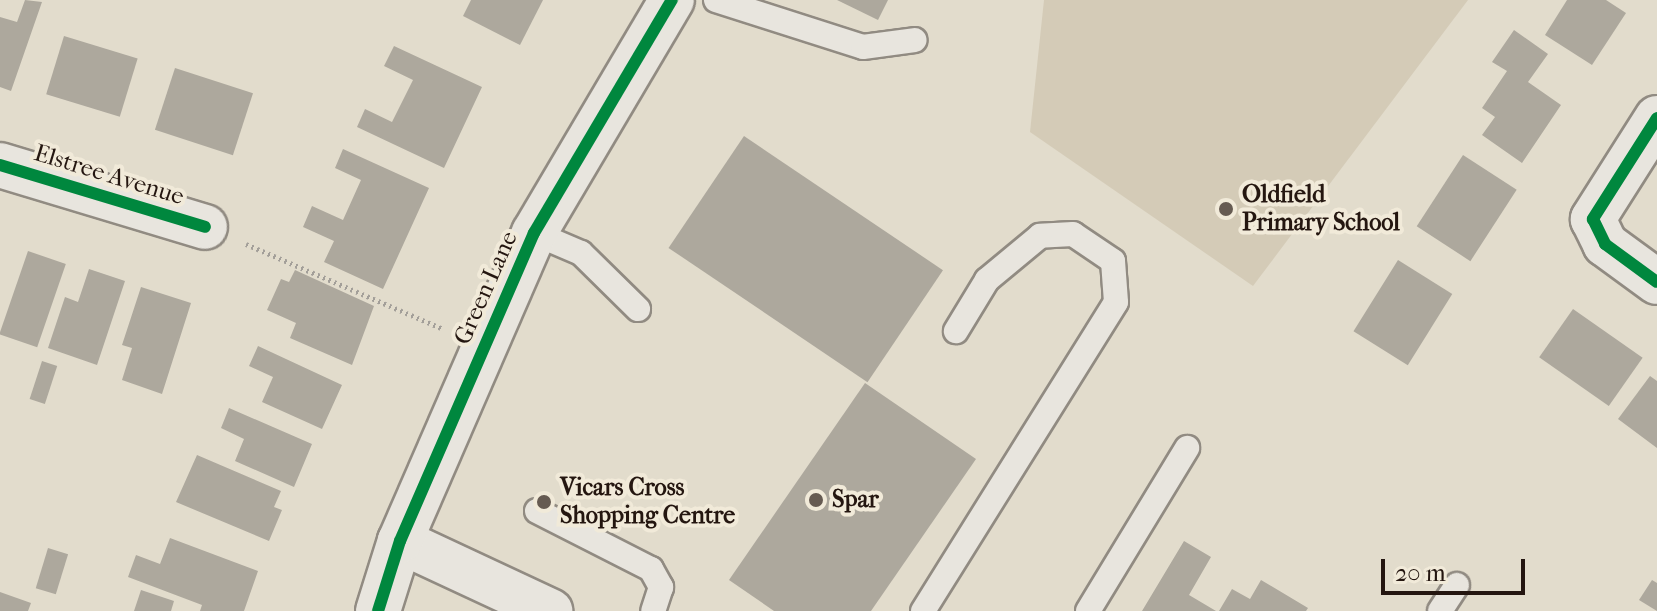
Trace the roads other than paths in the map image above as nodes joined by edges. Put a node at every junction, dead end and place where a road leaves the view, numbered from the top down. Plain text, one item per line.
1 (672, 0) edge
2 (716, 0) edge
3 (915, 40) dead end
4 (1657, 118) edge
5 (0, 165) edge
6 (205, 227) road end
7 (534, 233) junction
8 (1657, 282) edge
9 (638, 309) dead end
10 (956, 331) dead end
11 (1187, 448) dead end
12 (537, 511) dead end
13 (400, 541) junction
14 (1457, 585) dead end
15 (378, 611) edge
16 (550, 611) edge
17 (653, 611) edge
18 (923, 611) edge
19 (1088, 611) edge
20 (1440, 611) edge

1 - 7 street, Green Lane
2 - 3 lane
4 - 8 street
5 - 6 street, Elstree Avenue
7 - 9 lane
7 - 13 street, Green Lane
10 - 18 lane
11 - 19 lane
12 - 17 lane
13 - 15 street, Green Lane
13 - 16 street
14 - 20 lane

